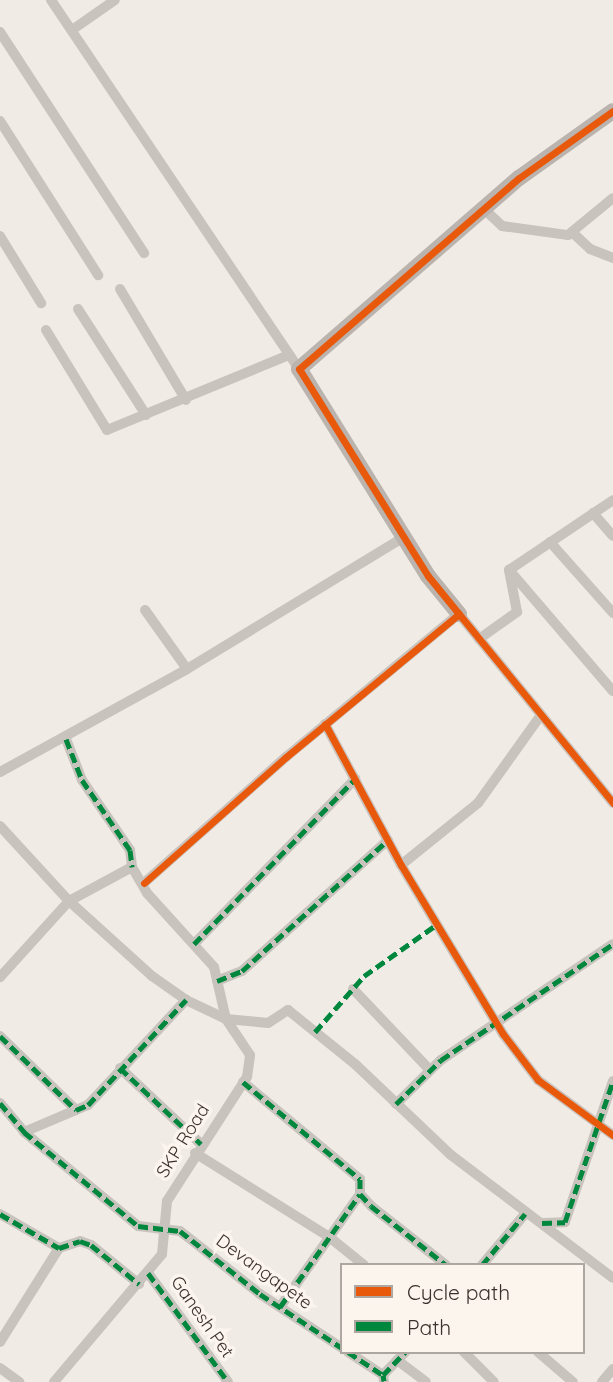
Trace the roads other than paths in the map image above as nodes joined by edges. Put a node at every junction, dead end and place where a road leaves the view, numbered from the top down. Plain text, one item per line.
1 (51, 0) edge
2 (115, 0) edge
3 (72, 30) junction
4 (0, 32) edge
5 (613, 111) edge
6 (0, 121) edge
7 (613, 198) edge
8 (484, 208) junction
9 (572, 232) junction
10 (0, 236) edge
11 (144, 253) dead end
12 (613, 257) edge
13 (98, 275) dead end
14 (120, 289) dead end
15 (41, 303) dead end
16 (78, 309) dead end
17 (46, 330) dead end
18 (289, 355) junction
19 (299, 369) junction
20 (186, 400) junction
21 (146, 415) junction
22 (613, 500) edge
23 (593, 513) junction
24 (613, 536) edge
25 (404, 537) junction
26 (550, 542) junction
27 (509, 570) junction
28 (145, 610) dead end
29 (613, 613) edge
30 (459, 614) junction
31 (479, 639) junction
32 (187, 668) junction
33 (613, 691) edge
34 (541, 715) junction
35 (325, 724) junction
36 (66, 739) junction
37 (0, 772) edge
38 (355, 779) junction
39 (613, 803) edge
40 (0, 826) edge
41 (388, 840) junction
42 (401, 864) junction
43 (132, 867) junction
44 (144, 883) junction
45 (69, 901) junction
46 (194, 944) junction
47 (613, 944) edge
48 (0, 977) edge
49 (217, 981) junction
50 (353, 989) dead end
51 (186, 1000) junction
52 (226, 1019) junction
53 (497, 1024) junction
54 (0, 1037) edge
55 (120, 1068) junction
56 (430, 1070) junction
57 (613, 1081) edge
58 (243, 1082) junction
59 (0, 1103) edge
60 (396, 1104) junction
61 (76, 1110) junction
62 (596, 1125) junction
63 (24, 1132) junction
64 (613, 1135) edge
65 (198, 1148) junction
66 (360, 1194) junction
67 (0, 1214) edge
68 (525, 1214) junction
69 (542, 1223) junction
70 (166, 1226) junction
71 (328, 1236) junction
72 (59, 1248) junction
73 (362, 1263) edge
74 (444, 1263) edge
75 (484, 1263) edge
76 (148, 1273) junction
77 (613, 1278) edge
78 (139, 1284) junction
79 (280, 1307) junction
80 (0, 1342) edge
81 (340, 1347) edge
82 (351, 1354) edge
83 (466, 1354) edge
84 (540, 1354) edge
85 (401, 1356) edge
86 (0, 1368) edge
87 (613, 1369) edge
88 (383, 1378) edge
89 (19, 1382) edge
90 (54, 1382) edge
91 (228, 1382) edge
92 (426, 1382) edge
93 (494, 1382) edge
94 (573, 1382) edge
95 (601, 1382) edge

1 - 3 street
2 - 3 street
3 - 18 street
4 - 11 street
5 - 8 street
6 - 13 street
7 - 9 street
8 - 9 street
8 - 19 street
9 - 12 street
10 - 15 street
14 - 20 street
16 - 21 street
17 - 21 street
18 - 19 street
18 - 20 street
19 - 25 street
20 - 21 street
22 - 23 street
23 - 24 street
23 - 26 street
25 - 30 street
25 - 32 street
26 - 27 street
26 - 29 street
27 - 31 street
27 - 33 street
28 - 32 street
30 - 31 street
30 - 35 street
31 - 34 street
32 - 36 street
34 - 39 street
34 - 42 street
35 - 38 street
35 - 44 street
36 - 37 street
36 - 43 street
38 - 41 street
38 - 46 street
40 - 45 street
41 - 42 street
41 - 49 street
42 - 53 street
43 - 44 street
43 - 45 street
44 - 46 street
45 - 48 street
45 - 51 street
46 - 49 street
47 - 53 street
49 - 52 street
50 - 56 street
51 - 52 street
51 - 55 street
52 - 58 street, SKP Road
52 - 60 street
53 - 56 street
53 - 62 street
54 - 61 street
55 - 61 street
55 - 65 street
56 - 60 street
57 - 62 street
58 - 65 street, SKP Road
58 - 66 street
59 - 63 street
60 - 68 street
61 - 63 street
62 - 64 street
62 - 69 street
63 - 70 street
65 - 70 street, SKP Road
65 - 71 street
66 - 71 street
66 - 74 street
67 - 72 street
68 - 69 street
68 - 75 street
69 - 77 street
70 - 76 street, SKP Road
70 - 79 street, Devangapete
71 - 73 street
71 - 79 street
72 - 78 street
72 - 80 street
76 - 78 street, SKP Road
76 - 91 street, Ganesh Pet
78 - 90 street, SKP Road
79 - 81 street, Devangapete
82 - 88 street
83 - 93 street
84 - 94 street
85 - 88 street
85 - 92 street
86 - 89 street
87 - 95 street

